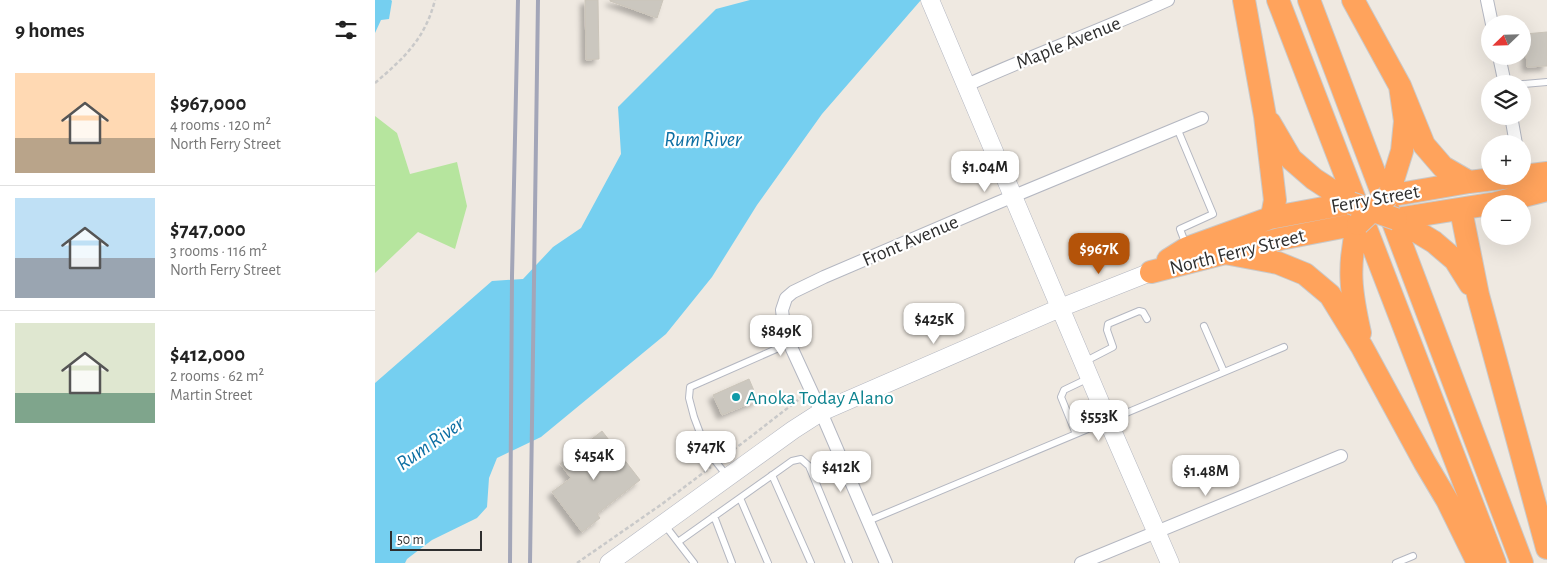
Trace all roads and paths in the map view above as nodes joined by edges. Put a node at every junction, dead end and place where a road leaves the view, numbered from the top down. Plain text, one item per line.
1 (435, 0) edge
2 (1168, 0) edge
3 (1244, 0) edge
4 (1278, 0) edge
5 (1309, 0) edge
6 (1353, 0) edge
7 (1487, 0) edge
8 (931, 2) edge
9 (1490, 15) edge
10 (1547, 82) edge
11 (375, 83) edge
12 (1531, 83) edge
13 (967, 85) junction
14 (1400, 86) junction
15 (1265, 116) junction
16 (1202, 118) dead end
17 (1177, 128) junction
18 (1547, 173) edge
19 (1531, 174) edge
20 (1481, 180) edge
21 (1469, 182) junction
22 (1547, 190) edge
23 (1527, 195) edge
24 (1013, 196) junction
25 (1351, 203) junction
26 (1481, 206) edge
27 (1373, 210) junction
28 (1461, 210) junction
29 (1270, 218) junction
30 (1396, 218) junction
31 (1187, 248) junction
32 (1225, 253) junction
33 (1151, 272) junction
34 (1477, 295) junction
35 (1060, 308) junction
36 (1147, 320) dead end
37 (1204, 326) dead end
38 (790, 344) junction
39 (1284, 347) dead end
40 (1362, 347) junction
41 (1086, 371) junction
42 (1224, 372) junction
43 (821, 412) junction
44 (1108, 421) junction
45 (1076, 434) junction
46 (1341, 456) dead end
47 (722, 470) junction
48 (772, 475) junction
49 (740, 498) junction
50 (714, 516) junction
51 (868, 521) junction
52 (663, 523) junction
53 (1157, 532) junction
54 (678, 542) junction
55 (1547, 548) edge
56 (1413, 556) dead end
57 (577, 563) edge
58 (610, 563) edge
59 (694, 563) edge
60 (732, 563) edge
61 (768, 563) edge
62 (811, 563) edge
63 (849, 563) edge
64 (886, 563) edge
65 (1081, 563) edge
66 (1170, 563) edge
67 (1396, 563) edge
68 (1478, 563) edge
69 (1495, 563) edge
70 (1522, 563) edge

1 - 11 path
2 - 13 street, Maple Avenue
3 - 15 highway
4 - 69 highway
5 - 70 highway
6 - 14 highway
7 - 9 street
8 - 13 main road
10 - 12 lane
13 - 24 main road
14 - 21 highway
14 - 27 highway
15 - 25 highway
15 - 29 highway
16 - 17 street, Front Avenue
17 - 24 street, Front Avenue
17 - 31 lane
18 - 19 highway
20 - 21 highway, Ferry Street
21 - 27 highway, Ferry Street
22 - 23 highway, North Ferry Street
24 - 35 main road
24 - 38 street, Front Avenue
25 - 27 highway, Ferry Street, bridge
25 - 29 highway, Ferry Street
26 - 28 highway, North Ferry Street
27 - 30 highway, North Ferry Street, bridge
27 - 32 highway, North Ferry Street
27 - 40 highway
28 - 30 highway, North Ferry Street
28 - 34 highway
29 - 31 highway, Ferry Street
30 - 34 highway
31 - 33 highway, Ferry Street
32 - 33 highway, North Ferry Street
32 - 40 highway
33 - 35 main road, North Ferry Street
34 - 55 highway
35 - 41 main road
35 - 43 main road, North Ferry Street
36 - 41 lane
37 - 42 lane
38 - 43 street
38 - 47 lane
39 - 42 lane
40 - 68 highway
41 - 44 main road
41 - 45 lane
42 - 44 lane
43 - 47 main road, North Ferry Street
43 - 47 path
43 - 51 street
44 - 45 lane
44 - 53 main road
45 - 51 lane
46 - 53 street
47 - 52 main road, North Ferry Street
47 - 57 path
48 - 49 lane
48 - 62 lane
48 - 63 lane
49 - 50 lane
49 - 61 lane
50 - 54 lane
50 - 60 lane
51 - 64 street
52 - 54 lane
52 - 58 main road, North Ferry Street
53 - 65 street
53 - 66 main road
54 - 59 lane
56 - 67 lane

